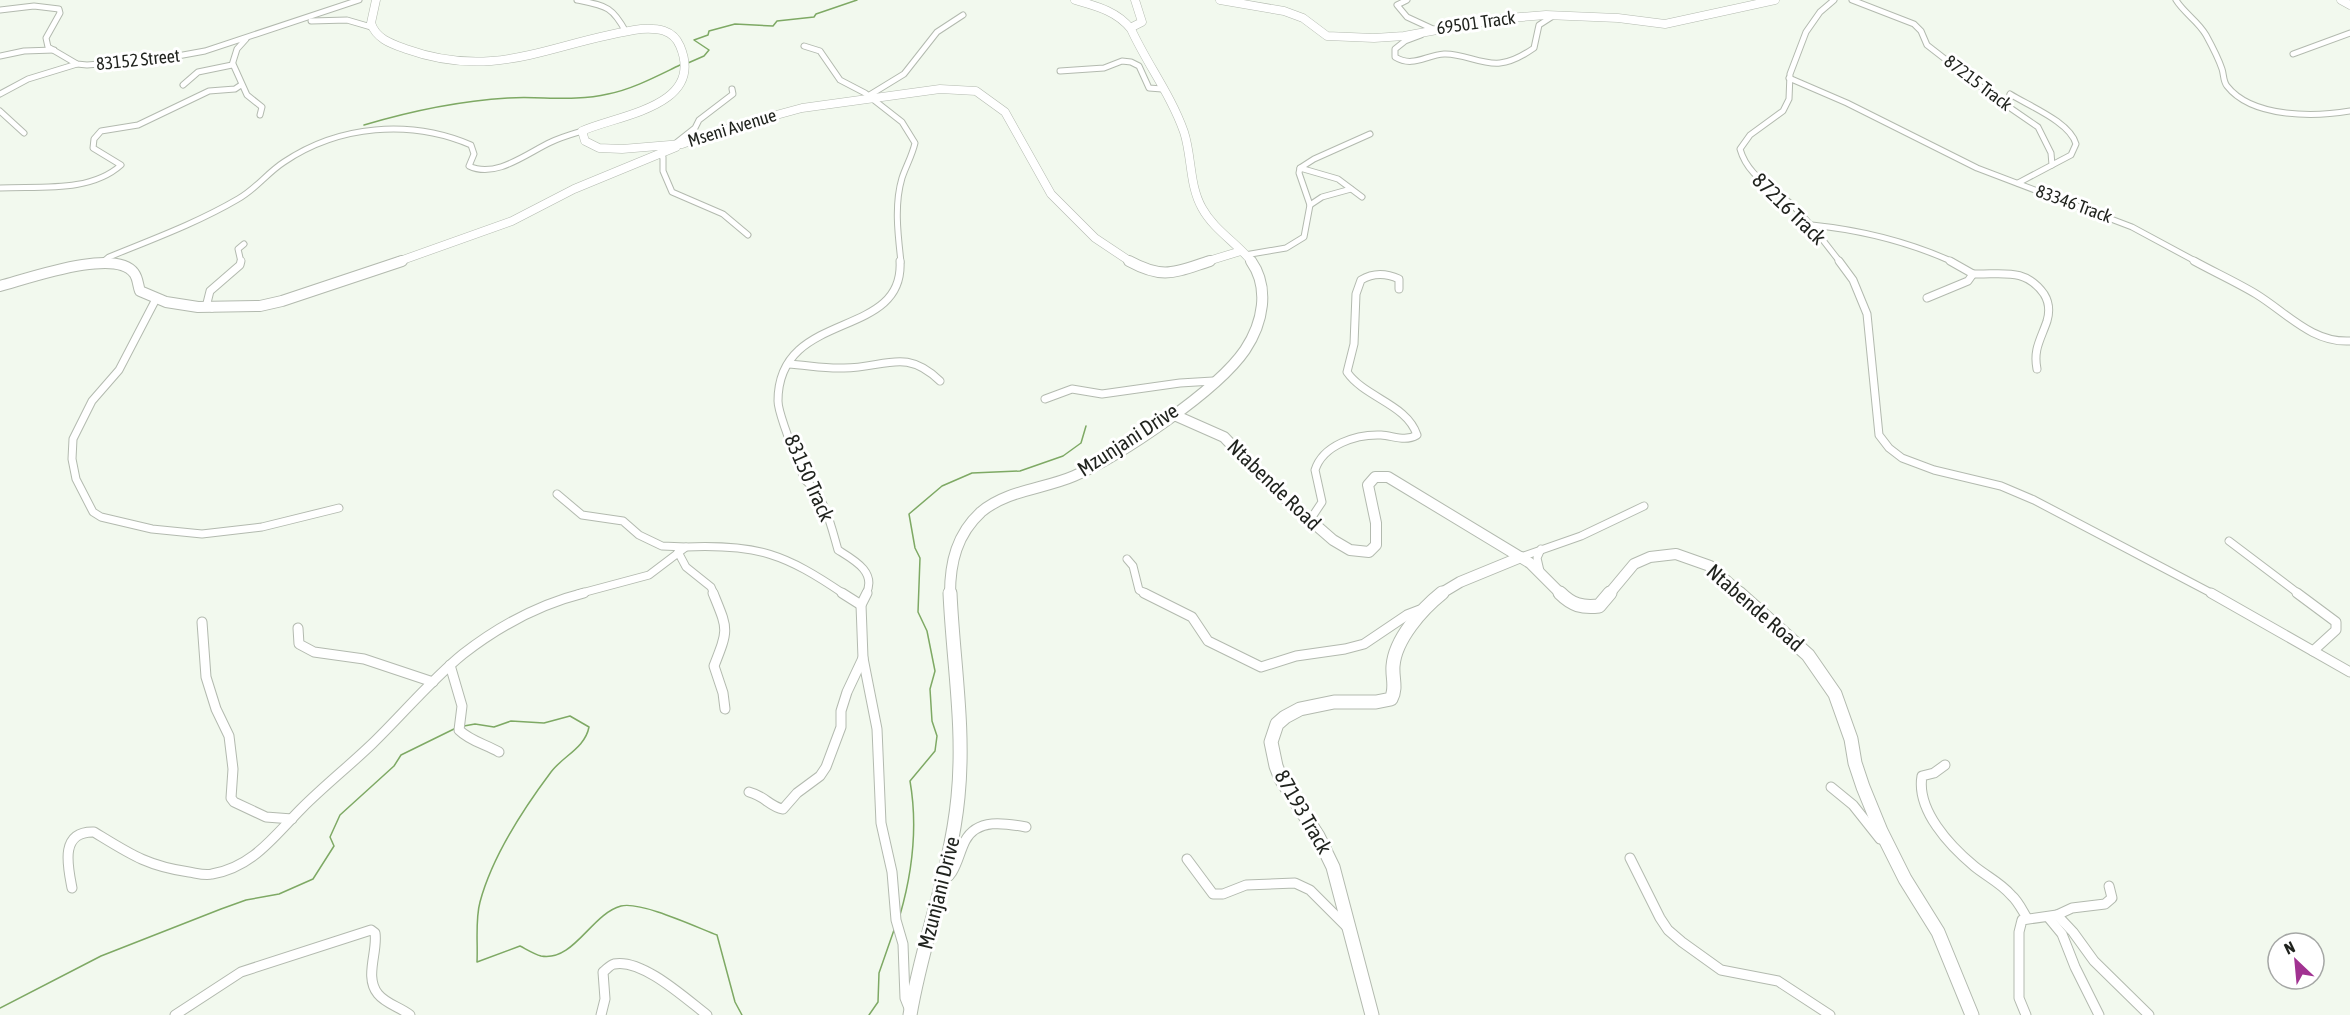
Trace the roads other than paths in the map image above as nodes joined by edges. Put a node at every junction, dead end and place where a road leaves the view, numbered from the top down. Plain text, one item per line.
1 (359, 0) edge
2 (376, 0) edge
3 (577, 0) edge
4 (1075, 0) edge
5 (1135, 0) edge
6 (1220, 0) edge
7 (1407, 0) edge
8 (1775, 0) edge
9 (1834, 0) edge
10 (1852, 0) edge
11 (2176, 0) edge
12 (2340, 0) edge
13 (2350, 5) edge
14 (0, 10) edge
15 (963, 15) dead end
16 (1557, 15) junction
17 (371, 27) junction
18 (1132, 27) junction
19 (1430, 30) junction
20 (626, 32) junction
21 (2350, 33) edge
22 (246, 39) junction
23 (222, 45) junction
24 (804, 46) dead end
25 (56, 50) junction
26 (2293, 54) dead end
27 (0, 56) edge
28 (77, 64) junction
29 (233, 64) junction
30 (1060, 71) dead end
31 (1789, 78) junction
32 (183, 85) dead end
33 (241, 85) junction
34 (732, 89) dead end
35 (1162, 89) junction
36 (0, 94) edge
37 (2010, 94) dead end
38 (869, 97) junction
39 (0, 111) edge
40 (2350, 111) edge
41 (260, 115) dead end
42 (582, 130) junction
43 (24, 133) dead end
44 (1370, 134) dead end
45 (679, 144) junction
46 (659, 155) junction
47 (2052, 165) junction
48 (1300, 168) junction
49 (2018, 183) junction
50 (0, 188) edge
51 (1351, 189) junction
52 (1362, 197) dead end
53 (1310, 205) junction
54 (1812, 225) junction
55 (748, 235) dead end
56 (244, 244) dead end
57 (1243, 253) junction
58 (103, 262) junction
59 (1973, 273) junction
60 (0, 286) edge
61 (1399, 289) dead end
62 (1928, 298) dead end
63 (156, 299) junction
64 (213, 309) junction
65 (2350, 341) edge
66 (788, 364) junction
67 (2037, 369) dead end
68 (940, 381) dead end
69 (1213, 381) junction
70 (1045, 399) dead end
71 (1172, 414) junction
72 (557, 494) dead end
73 (1644, 506) dead end
74 (339, 508) dead end
75 (1310, 520) junction
76 (2229, 541) dead end
77 (682, 549) junction
78 (1541, 549) junction
79 (1521, 557) junction
80 (1128, 559) dead end
81 (1540, 571) junction
82 (861, 605) junction
83 (1420, 610) junction
84 (202, 622) dead end
85 (298, 628) dead end
86 (2313, 651) junction
87 (863, 658) junction
88 (450, 665) junction
89 (2350, 672) edge
90 (433, 682) junction
91 (724, 709) dead end
92 (499, 752) dead end
93 (1946, 765) dead end
94 (1831, 787) dead end
95 (749, 792) dead end
96 (292, 819) junction
97 (1026, 827) dead end
98 (1894, 857) junction
99 (1630, 858) dead end
100 (1187, 859) dead end
101 (943, 877) junction
102 (2109, 886) dead end
103 (72, 888) dead end
104 (2052, 916) junction
105 (2027, 918) junction
106 (1350, 929) junction
107 (910, 1013) edge
108 (175, 1015) edge
109 (410, 1015) edge
110 (601, 1015) edge
111 (707, 1015) edge
112 (1372, 1015) edge
113 (1830, 1015) edge
114 (1972, 1015) edge
115 (2026, 1015) edge
116 (2099, 1015) edge
117 (2149, 1015) edge

1 - 23 street, 83152 Street
2 - 17 street
3 - 20 street
4 - 18 street
5 - 18 street
6 - 19 street, 69501 Track
7 - 19 street
8 - 16 street, 69501 Track
9 - 31 street, 87216 Track
10 - 47 street, 87215 Track
11 - 40 street
12 - 13 street
14 - 25 street
15 - 38 street
16 - 19 street, 69501 Track
16 - 19 street
17 - 20 street
17 - 22 street, 83152 Street
18 - 35 street, Mzunjani Drive
20 - 42 street
21 - 26 street
22 - 23 street, 83152 Street
22 - 29 street
23 - 28 street, 83152 Street
24 - 38 street
25 - 27 street
25 - 28 street, 83152 Street
28 - 36 street
29 - 32 street
29 - 33 street
30 - 35 street
31 - 49 street, 83346 Track
31 - 54 street, 87216 Track
33 - 41 street
33 - 50 street
34 - 45 street
35 - 57 street, Mzunjani Drive
37 - 47 street
38 - 45 street, Mseni Avenue
38 - 57 street, Mseni Avenue
38 - 66 street, 83150 Track
39 - 43 street
42 - 45 street, Mseni Avenue
42 - 58 street
44 - 48 street
45 - 46 street
46 - 55 street
46 - 64 street
47 - 49 street
48 - 51 street
48 - 53 street
49 - 65 street, 83346 Track
51 - 52 street
51 - 53 street
53 - 57 street
54 - 59 street
54 - 86 street, 87216 Track
56 - 64 street
57 - 69 street, Mzunjani Drive
58 - 60 street
58 - 63 street
59 - 62 street
59 - 67 street
61 - 75 street
63 - 64 street
63 - 74 street
66 - 68 street
66 - 82 street, 83150 Track
69 - 70 street
69 - 71 street, Mzunjani Drive
71 - 75 street, Ntabende Road
71 - 101 street, Mzunjani Drive
72 - 77 street
73 - 78 street
75 - 79 street, Ntabende Road
76 - 86 street
77 - 82 street
77 - 88 street
77 - 91 street
78 - 79 street
78 - 81 street
79 - 81 street, Ntabende Road
79 - 83 street, 87193 Track
80 - 83 street
81 - 98 street, Ntabende Road
82 - 87 street, 83150 Track
83 - 106 street, 87193 Track
84 - 96 street
85 - 90 street
86 - 89 street
87 - 95 street
87 - 107 street, 83150 Track
88 - 90 street
88 - 92 street
90 - 96 street
93 - 105 street
94 - 98 street
96 - 103 street
97 - 101 street
98 - 114 street, Ntabende Road
99 - 113 street
100 - 106 street
101 - 107 street, Mzunjani Drive
102 - 104 street
104 - 105 street
104 - 116 street
104 - 117 street
105 - 115 street
106 - 112 street, 87193 Track
108 - 109 street
110 - 111 street

